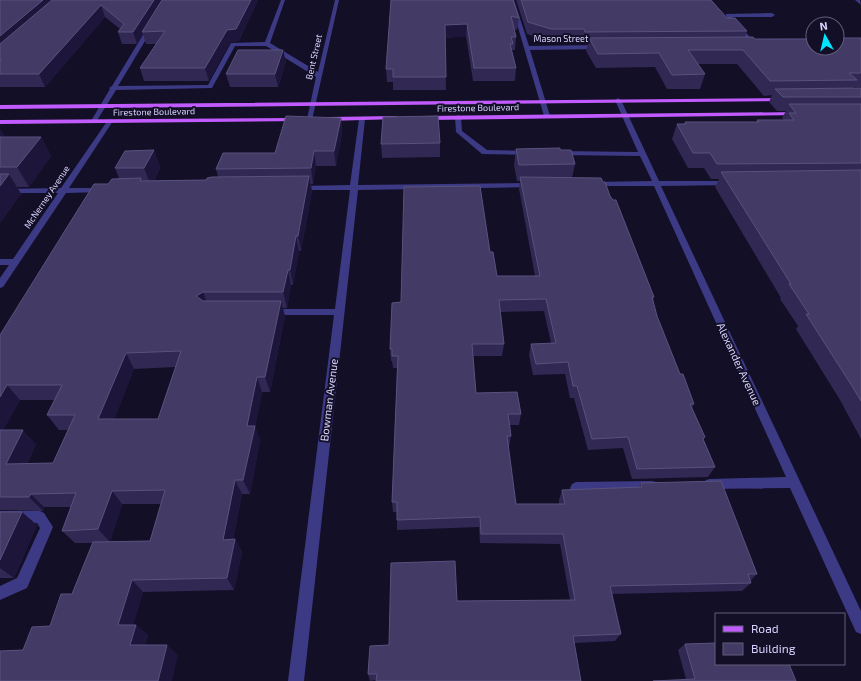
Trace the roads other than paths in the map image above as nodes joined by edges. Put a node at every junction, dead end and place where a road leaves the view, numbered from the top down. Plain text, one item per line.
1 (283, 0) edge
2 (337, 0) edge
3 (512, 0) edge
4 (857, 0) edge
5 (861, 3) edge
6 (772, 15) dead end
7 (154, 20) edge
8 (267, 44) junction
9 (747, 46) edge
10 (755, 46) junction
11 (762, 46) edge
12 (605, 47) edge
13 (526, 48) junction
14 (319, 76) junction
15 (112, 88) junction
16 (789, 99) edge
17 (618, 100) junction
18 (542, 101) junction
19 (313, 103) junction
20 (0, 106) edge
21 (105, 106) junction
22 (806, 114) edge
23 (546, 116) junction
24 (625, 116) junction
25 (458, 117) junction
26 (407, 118) edge
27 (421, 118) edge
28 (310, 119) junction
29 (362, 119) junction
30 (94, 121) junction
31 (110, 121) junction
32 (0, 122) edge
33 (538, 153) edge
34 (554, 153) edge
35 (642, 154) junction
36 (735, 183) edge
37 (588, 184) edge
38 (656, 184) junction
39 (540, 185) edge
40 (354, 187) junction
41 (293, 188) edge
42 (63, 190) junction
43 (111, 190) edge
44 (0, 191) edge
45 (0, 262) edge
46 (15, 262) junction
47 (0, 285) edge
48 (262, 312) edge
49 (340, 312) junction
50 (794, 482) junction
51 (694, 485) edge
52 (663, 486) edge
53 (576, 488) edge
54 (0, 518) edge
55 (0, 593) edge
56 (861, 627) edge
57 (296, 681) edge

1 - 8 street
2 - 14 street, Bent Street
3 - 13 street
4 - 5 street
6 - 10 street
7 - 15 street
8 - 14 street
8 - 15 street
9 - 10 street
10 - 11 street
12 - 13 street, Mason Street
13 - 18 street
14 - 19 street, Bent Street
15 - 21 street
16 - 17 main road, Firestone Boulevard
17 - 18 main road, Firestone Boulevard
17 - 24 street, Alexander Avenue
18 - 19 main road, Firestone Boulevard
18 - 23 street
19 - 21 main road, Firestone Boulevard
19 - 28 street, Bent Street
20 - 21 main road, Firestone Boulevard
21 - 30 street
22 - 24 main road, Firestone Boulevard
23 - 24 main road, Firestone Boulevard
23 - 25 main road, Firestone Boulevard
24 - 35 street, Alexander Avenue
25 - 27 main road, Firestone Boulevard
25 - 33 street
26 - 29 main road, Firestone Boulevard
28 - 29 main road, Firestone Boulevard
28 - 31 main road, Firestone Boulevard
29 - 40 street, Bowman Avenue
30 - 31 main road, Firestone Boulevard
30 - 32 main road, Firestone Boulevard
31 - 42 street, McNerney Avenue
34 - 35 street
35 - 38 street, Alexander Avenue
36 - 38 street
37 - 38 street
38 - 50 street, Alexander Avenue
39 - 40 street
40 - 41 street
40 - 49 street, Bowman Avenue
42 - 43 street
42 - 44 street
42 - 46 street, McNerney Avenue
45 - 46 street
46 - 47 street, McNerney Avenue
48 - 49 street
49 - 57 street, Bowman Avenue
50 - 51 street
50 - 56 street, Alexander Avenue
52 - 53 street
54 - 55 street

